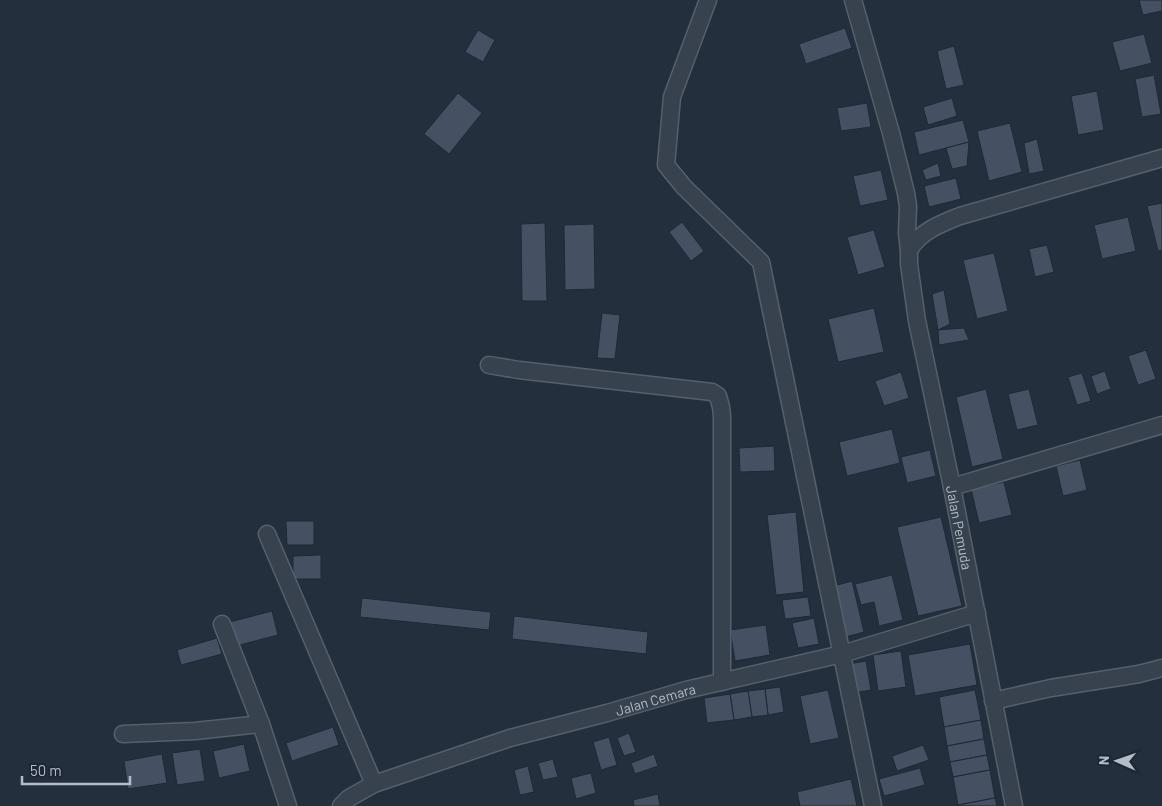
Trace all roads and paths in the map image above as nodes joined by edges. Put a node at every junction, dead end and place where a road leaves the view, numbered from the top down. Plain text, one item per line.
1 (708, 0) edge
2 (853, 0) edge
3 (1162, 158) edge
4 (909, 250) junction
5 (489, 365) dead end
6 (1162, 425) edge
7 (952, 487) junction
8 (267, 534) dead end
9 (977, 613) junction
10 (222, 624) dead end
11 (842, 654) junction
12 (1162, 668) edge
13 (722, 682) junction
14 (993, 701) junction
15 (261, 724) junction
16 (123, 734) dead end
17 (374, 784) junction
18 (288, 806) edge
19 (341, 806) edge
20 (873, 806) edge
21 (1014, 806) edge

1 - 11 street
2 - 4 street, Jalan Pemuda
3 - 4 street
4 - 7 street, Jalan Pemuda
5 - 13 street
6 - 7 street
7 - 9 street, Jalan Pemuda
8 - 17 street
9 - 11 street, Jalan Cemara
9 - 14 street, Jalan Pemuda
10 - 15 street
11 - 13 street, Jalan Cemara
11 - 20 street
12 - 14 street
13 - 17 street, Jalan Cemara
14 - 21 street, Jalan Pemuda
15 - 16 street
15 - 18 street
17 - 19 street, Jalan Cemara

